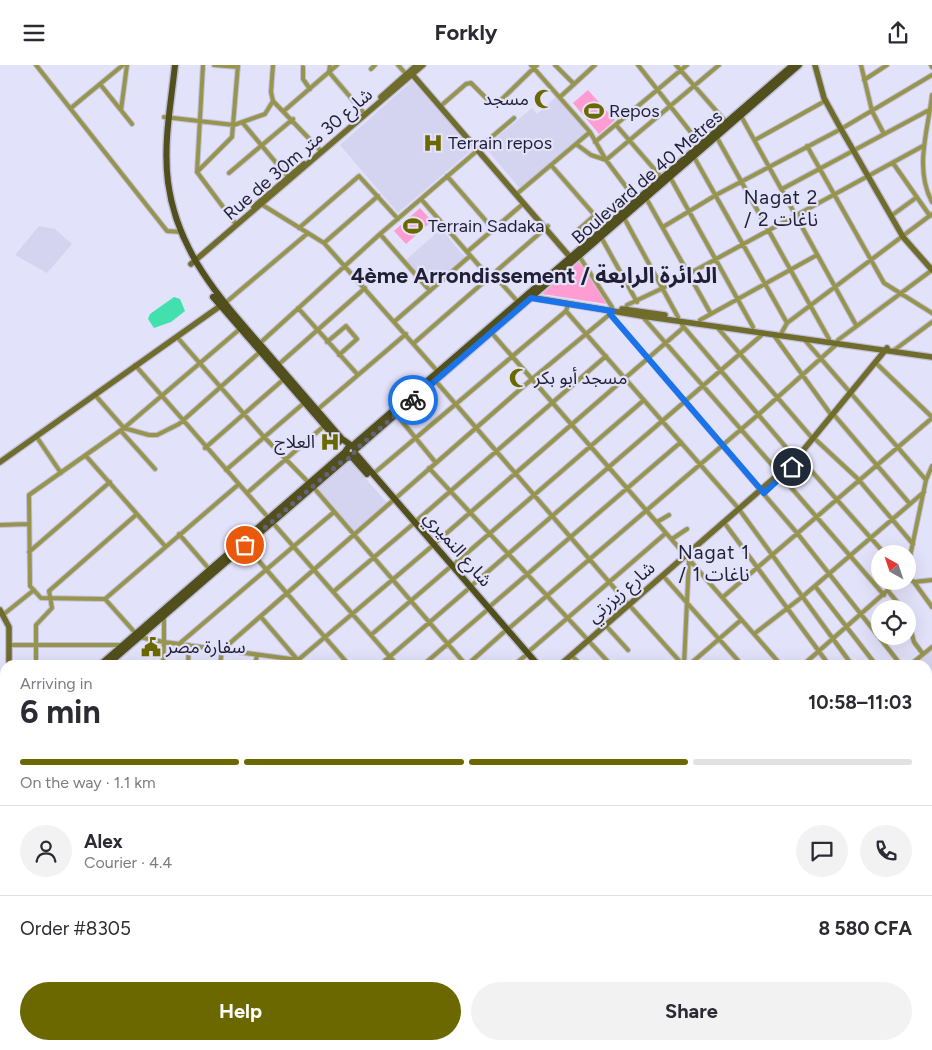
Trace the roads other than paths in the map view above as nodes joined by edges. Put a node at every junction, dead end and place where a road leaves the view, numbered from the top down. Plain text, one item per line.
1 (36, 65) edge
2 (123, 65) edge
3 (127, 65) edge
4 (170, 65) edge
5 (175, 65) edge
6 (204, 65) edge
7 (214, 65) edge
8 (273, 65) edge
9 (330, 65) edge
10 (337, 65) edge
11 (375, 65) edge
12 (398, 65) edge
13 (423, 65) edge
14 (556, 65) edge
15 (595, 65) edge
16 (638, 65) edge
17 (676, 65) edge
18 (687, 65) edge
19 (719, 65) edge
20 (792, 65) edge
21 (800, 65) edge
22 (816, 65) edge
23 (862, 65) edge
24 (887, 65) edge
25 (238, 66) edge
26 (534, 66) edge
27 (303, 67) dead end
28 (371, 69) dead end
29 (680, 70) junction
30 (412, 71) edge
31 (330, 72) junction
32 (932, 75) edge
33 (864, 80) junction
34 (100, 84) junction
35 (574, 84) junction
36 (694, 86) junction
37 (310, 89) junction
38 (656, 90) junction
39 (932, 95) edge
40 (560, 97) junction
41 (273, 101) junction
42 (825, 101) junction
43 (443, 104) junction
44 (71, 108) junction
45 (670, 108) junction
46 (930, 109) junction
47 (121, 110) junction
48 (285, 110) junction
49 (872, 111) junction
50 (363, 113) junction
51 (741, 116) junction
52 (166, 117) junction
53 (514, 118) dead end
54 (293, 119) junction
55 (198, 122) junction
56 (242, 122) junction
57 (726, 122) junction
58 (132, 124) dead end
59 (234, 125) junction
60 (616, 125) junction
61 (840, 129) junction
62 (590, 132) junction
63 (716, 134) junction
64 (884, 134) junction
65 (755, 140) junction
66 (630, 141) junction
67 (595, 142) junction
68 (576, 144) junction
69 (700, 144) junction
70 (262, 145) junction
71 (807, 146) junction
72 (923, 146) junction
73 (479, 148) junction
74 (320, 150) junction
75 (854, 151) junction
76 (694, 157) junction
77 (606, 160) junction
78 (893, 163) junction
79 (551, 165) junction
80 (769, 166) junction
81 (820, 169) junction
82 (197, 172) junction
83 (230, 173) dead end
84 (669, 175) junction
85 (447, 176) junction
86 (868, 176) junction
87 (288, 177) junction
88 (662, 178) junction
89 (742, 181) junction
90 (782, 189) junction
91 (519, 192) junction
92 (834, 194) junction
93 (716, 195) junction
94 (378, 197) junction
95 (917, 197) junction
96 (646, 198) junction
97 (421, 199) junction
98 (636, 200) junction
99 (932, 202) edge
100 (524, 203) junction
101 (261, 204) junction
102 (689, 210) junction
103 (796, 214) junction
104 (595, 215) junction
105 (623, 215) junction
106 (931, 215) edge
107 (891, 216) junction
108 (398, 219) junction
109 (235, 223) junction
110 (299, 227) junction
111 (547, 227) junction
112 (605, 227) junction
113 (663, 227) junction
114 (493, 229) junction
115 (770, 229) junction
116 (577, 231) dead end
117 (179, 232) junction
118 (308, 233) junction
119 (380, 234) junction
120 (601, 237) junction
121 (903, 237) junction
122 (743, 242) junction
123 (324, 243) junction
124 (466, 252) junction
125 (817, 255) junction
126 (470, 256) junction
127 (576, 258) junction
128 (716, 259) junction
129 (192, 261) junction
130 (872, 261) junction
131 (345, 265) junction
132 (792, 269) junction
133 (932, 270) edge
134 (689, 274) junction
135 (491, 276) junction
136 (766, 283) junction
137 (366, 288) junction
138 (663, 288) junction
139 (836, 288) junction
140 (430, 291) junction
141 (900, 293) junction
142 (530, 295) junction
143 (738, 298) junction
144 (518, 302) junction
145 (637, 302) junction
146 (222, 305) junction
147 (811, 306) junction
148 (298, 308) junction
149 (567, 308) junction
150 (626, 309) junction
151 (611, 311) junction
152 (932, 313) edge
153 (711, 314) junction
154 (642, 316) junction
155 (678, 319) junction
156 (700, 320) junction
157 (395, 321) junction
158 (932, 322) edge
159 (787, 323) junction
160 (856, 325) junction
161 (716, 326) junction
162 (242, 327) junction
163 (684, 327) junction
164 (753, 327) junction
165 (318, 330) junction
166 (490, 330) junction
167 (782, 332) junction
168 (764, 333) junction
169 (406, 334) junction
170 (587, 334) junction
171 (773, 334) junction
172 (177, 337) junction
173 (802, 338) junction
174 (830, 339) junction
175 (328, 342) junction
176 (666, 342) junction
177 (838, 342) junction
178 (414, 343) junction
179 (260, 348) junction
180 (891, 350) junction
181 (740, 354) junction
182 (338, 355) junction
183 (932, 355) edge
184 (513, 356) junction
185 (606, 356) junction
186 (648, 358) junction
187 (821, 359) junction
188 (201, 364) junction
189 (134, 365) junction
190 (278, 365) junction
191 (878, 365) junction
192 (721, 371) junction
193 (440, 373) junction
194 (358, 375) junction
195 (802, 376) junction
196 (626, 377) junction
197 (286, 378) junction
198 (434, 379) junction
199 (532, 379) junction
200 (703, 386) junction
201 (220, 387) junction
202 (852, 394) junction
203 (95, 395) junction
204 (162, 397) junction
205 (777, 398) junction
206 (644, 400) junction
207 (686, 401) junction
208 (304, 403) junction
209 (553, 403) junction
210 (457, 405) junction
211 (315, 412) junction
212 (394, 413) junction
213 (244, 414) junction
214 (759, 414) junction
215 (834, 416) junction
216 (932, 417) edge
217 (663, 420) junction
218 (182, 422) junction
219 (572, 425) junction
220 (324, 426) junction
221 (476, 428) junction
222 (741, 429) junction
223 (123, 430) junction
224 (36, 436) junction
225 (264, 437) junction
226 (417, 439) junction
227 (814, 439) junction
228 (681, 441) junction
229 (722, 444) junction
230 (591, 446) junction
231 (897, 446) junction
232 (205, 448) junction
233 (350, 451) junction
234 (496, 452) junction
235 (86, 456) junction
236 (798, 458) junction
237 (284, 460) junction
238 (0, 461) edge
239 (436, 463) junction
240 (700, 464) junction
241 (876, 464) junction
242 (932, 466) edge
243 (609, 467) junction
244 (429, 468) junction
245 (155, 469) dead end
246 (226, 470) junction
247 (61, 473) junction
248 (515, 474) junction
249 (372, 475) junction
250 (781, 475) junction
251 (858, 479) junction
252 (926, 480) junction
253 (110, 482) junction
254 (239, 484) junction
255 (310, 486) junction
256 (627, 488) junction
257 (451, 491) junction
258 (762, 492) junction
259 (924, 492) junction
260 (247, 493) junction
261 (534, 496) junction
262 (836, 498) junction
263 (393, 500) junction
264 (910, 503) junction
265 (646, 510) junction
266 (470, 511) junction
267 (740, 511) junction
268 (334, 512) junction
269 (137, 514) junction
270 (668, 515) dead end
271 (552, 516) junction
272 (816, 517) junction
273 (891, 519) junction
274 (271, 520) junction
275 (657, 522) junction
276 (414, 524) junction
277 (0, 525) edge
278 (29, 525) junction
279 (726, 525) junction
280 (687, 529) dead end
281 (490, 533) junction
282 (666, 533) junction
283 (798, 533) junction
284 (179, 534) junction
285 (354, 535) junction
286 (870, 537) junction
287 (570, 538) junction
288 (672, 539) junction
289 (912, 544) joint
290 (245, 545) junction
291 (432, 545) junction
292 (877, 545) edge
293 (165, 546) junction
294 (294, 546) junction
295 (29, 552) junction
296 (509, 554) junction
297 (772, 555) junction
298 (850, 556) junction
299 (374, 557) junction
300 (687, 557) junction
301 (589, 559) junction
302 (450, 567) junction
303 (314, 569) junction
304 (756, 569) junction
305 (267, 570) junction
306 (211, 571) junction
307 (528, 574) junction
308 (829, 574) junction
309 (665, 578) junction
310 (392, 579) junction
311 (932, 580) edge
312 (610, 582) junction
313 (916, 582) edge
314 (916, 585) edge
315 (815, 586) junction
316 (469, 588) junction
317 (34, 590) junction
318 (888, 591) joint
319 (333, 592) junction
320 (286, 593) junction
321 (548, 595) junction
322 (884, 595) junction
323 (723, 597) junction
324 (802, 597) junction
325 (52, 599) junction
326 (105, 599) junction
327 (896, 600) edge
328 (411, 601) junction
329 (686, 601) junction
330 (630, 606) junction
331 (932, 607) edge
332 (788, 609) junction
333 (487, 610) junction
334 (2, 612) edge
335 (163, 614) junction
336 (352, 614) junction
337 (862, 614) junction
338 (261, 617) junction
339 (568, 618) junction
340 (741, 620) junction
341 (430, 622) junction
342 (608, 627) junction
343 (848, 627) junction
344 (505, 631) junction
345 (754, 634) junction
346 (371, 635) junction
347 (138, 636) junction
348 (325, 637) junction
349 (719, 639) junction
350 (833, 639) junction
351 (590, 641) junction
352 (164, 642) junction
353 (448, 643) junction
354 (36, 644) junction
355 (180, 644) junction
356 (10, 645) junction
357 (122, 645) junction
358 (189, 645) junction
359 (916, 645) edge
360 (932, 647) edge
361 (222, 650) junction
362 (628, 650) dead end
363 (819, 651) junction
364 (923, 654) junction
365 (257, 655) junction
366 (526, 655) junction
367 (390, 657) junction
368 (574, 658) joint
369 (10, 660) edge
370 (36, 660) edge
371 (106, 660) edge
372 (112, 660) edge
373 (164, 660) edge
374 (188, 660) edge
375 (221, 660) edge
376 (256, 660) edge
377 (283, 660) edge
378 (296, 660) edge
379 (301, 660) edge
380 (345, 660) edge
381 (386, 660) edge
382 (393, 660) edge
383 (429, 660) edge
384 (462, 660) edge
385 (472, 660) edge
386 (520, 660) edge
387 (529, 660) edge
388 (532, 660) edge
389 (566, 660) edge
390 (571, 660) edge
391 (607, 660) edge
392 (679, 660) edge
393 (683, 660) edge
394 (695, 660) edge
395 (738, 660) edge
396 (777, 660) edge
397 (809, 660) edge
398 (825, 660) edge
399 (848, 660) edge
400 (872, 660) edge
401 (897, 660) edge
402 (916, 660) edge

1 - 44 street
2 - 34 street
3 - 47 street
4 - 52 main road
5 - 52 main road
6 - 55 street
7 - 25 street
8 - 41 street
9 - 31 street
10 - 31 street
11 - 28 street
12 - 30 street
13 - 30 street, Rue de 30m شارع 30 متر
14 - 35 street
15 - 35 street
16 - 38 street
17 - 29 street
18 - 29 street
19 - 36 street
20 - 57 main road, Boulevard de 40 Metres
21 - 51 main road, Boulevard de 40 Metres
22 - 42 street
23 - 33 street
24 - 33 street
25 - 59 street
26 - 40 street
26 - 43 street
27 - 37 street
29 - 36 street
29 - 38 street
30 - 43 street
30 - 50 street, Rue de 30m شارع 30 متر
30 - 73 street
30 - 101 street, Rue de 30m شارع 30 متر
31 - 37 street
31 - 50 street
32 - 49 street
33 - 49 street
34 - 44 street
34 - 47 street
35 - 40 street
36 - 45 street
36 - 57 street
37 - 48 street
38 - 45 street
38 - 60 street
39 - 46 street
40 - 62 street
41 - 48 street
41 - 56 street
42 - 61 street
42 - 65 street
43 - 73 street
44 - 117 street
45 - 66 street
45 - 69 street
46 - 64 street
46 - 72 street
47 - 58 street
48 - 54 street
49 - 61 street
49 - 64 street
50 - 74 street, Rue de 30m شارع 30 متر
51 - 63 main road, Boulevard de 40 Metres
51 - 65 street
52 - 55 street
52 - 117 main road
53 - 73 street
54 - 70 street
54 - 74 street
55 - 59 street
55 - 82 street
56 - 59 street
56 - 70 street
57 - 63 main road, Boulevard de 40 Metres
59 - 82 street
60 - 66 street
60 - 67 street
61 - 71 street
61 - 75 street
62 - 67 street
62 - 68 street
63 - 69 main road, Boulevard de 40 Metres
63 - 76 main road, Boulevard de 40 Metres
63 - 89 street
64 - 75 street
65 - 80 street
66 - 77 street
66 - 88 street
67 - 77 street
68 - 77 street
68 - 79 street
69 - 84 main road, Boulevard de 40 Metres
70 - 83 street
70 - 87 street
71 - 80 street
71 - 81 street
72 - 78 street
72 - 99 street
73 - 85 street
73 - 91 street
73 - 100 street
74 - 87 street, Rue de 30m شارع 30 متر
75 - 81 street
75 - 86 street
76 - 84 main road, Boulevard de 40 Metres
76 - 93 street
77 - 98 street
78 - 86 street
78 - 95 street
79 - 91 street
79 - 104 street
80 - 89 street
80 - 90 street
81 - 90 street
81 - 92 street
82 - 109 street
84 - 88 main road, Boulevard de 40 Metres
84 - 96 main road, Boulevard de 40 Metres
84 - 102 street
85 - 97 street
85 - 114 street
86 - 92 street
86 - 107 street
87 - 101 street, Rue de 30m شارع 30 متر
88 - 98 main road, Boulevard de 40 Metres
89 - 93 street
89 - 115 street
90 - 103 street
91 - 111 street
92 - 103 street
92 - 130 street
93 - 102 street
93 - 122 street
94 - 108 street
94 - 110 street
94 - 123 street
95 - 106 street
95 - 107 street
96 - 105 main road, Boulevard de 40 Metres
96 - 113 street
97 - 108 street
97 - 124 street
98 - 105 main road, Boulevard de 40 Metres
100 - 111 street
100 - 114 street
101 - 109 street, Rue de 30m شارع 30 متر
101 - 110 street
101 - 129 street, Rue de 30m شارع 30 متر
102 - 113 street
102 - 128 street
103 - 115 street
103 - 125 street
104 - 112 street
104 - 116 street
105 - 112 main road, Boulevard de 40 Metres
105 - 120 main road, Boulevard de 40 Metres
105 - 138 street
106 - 121 street
107 - 121 street
108 - 119 street
109 - 129 street, Rue de 30m شارع 30 متر
110 - 118 street
111 - 127 street
111 - 135 street
112 - 127 main road, Boulevard de 40 Metres
113 - 134 street
114 - 124 street
115 - 122 street
115 - 132 street
117 - 129 main road
118 - 123 street
118 - 146 street
119 - 131 street
119 - 140 street
120 - 127 main road, Boulevard de 40 Metres
120 - 145 street
121 - 130 street
121 - 133 street
122 - 128 street
122 - 136 street
123 - 131 street
124 - 126 street
125 - 132 street
125 - 139 street
126 - 135 street
126 - 140 street
127 - 142 main road, Boulevard de 40 Metres
127 - 151 street
128 - 134 street
128 - 143 street
129 - 146 main road
130 - 139 street
130 - 141 street
131 - 137 street
131 - 148 street
132 - 136 street
132 - 147 street
133 - 141 street
134 - 138 street
134 - 153 street
135 - 144 street
135 - 178 street
136 - 143 street
136 - 159 street
137 - 157 street
137 - 165 street
138 - 145 street
138 - 155 street
139 - 147 street
139 - 160 street
140 - 157 street
141 - 152 street
141 - 160 street
142 - 144 main road, Boulevard de 40 Metres
142 - 149 street
142 - 151 street
142 - 166 main road, Boulevard de 40 Metres
143 - 153 street
143 - 164 street
144 - 166 main road, Boulevard de 40 Metres
145 - 150 street
146 - 162 main road
146 - 172 street
147 - 159 street
147 - 174 street
148 - 165 street
148 - 179 street
149 - 151 street
149 - 170 street
149 - 184 street
150 - 151 street
150 - 155 street
151 - 154 street
151 - 170 street
151 - 186 street
153 - 156 street
154 - 155 street
154 - 176 street
155 - 156 street
155 - 161 street
155 - 163 street
156 - 164 street
157 - 169 street
158 - 180 street
159 - 167 street
160 - 177 street
161 - 168 street
161 - 181 street
162 - 179 main road
162 - 188 street
163 - 176 street
163 - 192 street
164 - 167 street
165 - 175 street
165 - 190 street
166 - 184 street
166 - 193 main road, Boulevard de 40 Metres
167 - 174 street
168 - 171 street
168 - 181 street
169 - 178 street
169 - 194 street
170 - 185 street
170 - 199 street
171 - 173 street
171 - 195 street
172 - 188 street
172 - 189 street
173 - 177 street
173 - 187 street
174 - 177 street
175 - 182 street
175 - 182 street
176 - 186 street
176 - 200 street
177 - 180 street
177 - 187 street
178 - 193 street
179 - 190 main road
179 - 197 main road
179 - 201 street
180 - 183 street
180 - 191 street, شارع زيزرتي
180 - 202 street, شارع زيزرتي
181 - 192 street
181 - 205 street
182 - 194 street
184 - 199 street
184 - 210 street
185 - 196 street
185 - 209 street
186 - 196 street
186 - 207 street
187 - 195 street
187 - 202 street
188 - 201 street
188 - 204 street
189 - 203 street
189 - 204 street
190 - 197 main road
191 - 202 street, شارع زيزرتي
191 - 216 street
192 - 200 street
192 - 214 street
193 - 198 main road, Boulevard de 40 Metres
194 - 211 street
195 - 205 street
195 - 215 street
196 - 206 street
196 - 219 street
197 - 208 main road
197 - 211 main road
197 - 213 street
198 - 210 street
198 - 212 main road, Boulevard de 40 Metres
199 - 209 street
199 - 221 street
200 - 207 street
200 - 222 street
201 - 213 street
201 - 218 street
202 - 215 street, شارع زيزرتي
202 - 231 street
203 - 223 street
203 - 224 street
204 - 218 street
204 - 223 street
205 - 214 street
205 - 227 street
206 - 217 street
206 - 230 street
207 - 217 street
207 - 229 street
208 - 211 main road
208 - 225 street
209 - 219 street
209 - 234 street
210 - 221 street
210 - 226 street
211 - 220 main road
211 - 233 main road
212 - 226 street
212 - 233 main road, Boulevard de 40 Metres
213 - 225 street
213 - 232 street
214 - 222 street
214 - 236 street
215 - 227 street, شارع زيزرتي
215 - 241 street
216 - 231 street
217 - 228 street
217 - 243 street
218 - 223 street
218 - 232 street
219 - 230 street
219 - 248 street
220 - 233 main road
220 - 237 street
221 - 234 street
221 - 239 street
222 - 229 street
222 - 250 street
223 - 235 street
223 - 245 street
224 - 238 street
224 - 247 street
225 - 237 street
225 - 246 street
226 - 239 street
226 - 249 street
227 - 236 street, شارع زيزرتي
227 - 251 street
228 - 240 street
228 - 256 street
229 - 240 street
229 - 258 street
230 - 243 street
230 - 261 street
231 - 241 street
231 - 252 street
232 - 246 street
233 - 249 main road, شارع النميري
233 - 255 main road, Boulevard de 40 Metres
233 - 263 main road, شارع النميري
234 - 248 street
234 - 257 street
235 - 247 street
235 - 253 street
236 - 250 street, شارع زيزرتي
236 - 262 street
237 - 255 street
237 - 260 street
239 - 244 street
240 - 265 street
240 - 267 street
241 - 251 street
241 - 264 street
242 - 252 street
243 - 256 street
243 - 271 street
244 - 257 street
244 - 263 street
246 - 254 street
247 - 278 street
248 - 261 street
248 - 266 street
249 - 263 main road, شارع النميري
250 - 258 street, شارع زيزرتي
250 - 272 street
251 - 262 street
251 - 273 street
252 - 259 street
253 - 269 street
253 - 295 street
254 - 260 street
254 - 284 street
255 - 268 street
255 - 274 main road, Boulevard de 40 Metres
256 - 265 street
256 - 287 street
257 - 266 street
257 - 276 street
258 - 267 street, شارع زيزرتي
258 - 283 street
259 - 264 street
259 - 289 street
260 - 274 street
261 - 271 street
261 - 281 street
262 - 272 street
262 - 286 street
263 - 276 main road, شارع النميري
263 - 285 street
264 - 273 street
265 - 275 street
265 - 301 street
266 - 281 street
266 - 291 street
267 - 279 street, شارع زيزرتي
267 - 297 street
267 - 300 street, شارع زيزرتي
268 - 285 street
268 - 294 street
269 - 293 street
269 - 325 street
270 - 275 street
271 - 287 street
271 - 296 street
272 - 283 street
272 - 298 street
273 - 286 street
273 - 289 street
274 - 290 main road
274 - 294 street
274 - 306 main road
275 - 282 street
276 - 291 main road, شارع النميري
276 - 299 street
277 - 278 street
278 - 295 street
279 - 300 street, شارع زيزرتي
279 - 304 street
280 - 288 street
281 - 296 street
281 - 302 street
282 - 288 street
282 - 312 street
283 - 297 street
283 - 308 street
284 - 293 street
284 - 306 street
285 - 299 street
285 - 303 street
286 - 292 street
286 - 298 street
287 - 301 street
287 - 307 street
288 - 300 street
290 - 305 street
290 - 306 main road
291 - 302 main road, شارع النميري
291 - 310 street
293 - 326 street
294 - 303 street
294 - 305 street
295 - 317 street
296 - 307 street
296 - 316 street
297 - 304 street
297 - 324 street
298 - 308 street
298 - 322 street
299 - 310 street
299 - 319 street
300 - 309 street, شارع زيزرتي
300 - 323 street
300 - 329 street
300 - 330 street, شارع زيزرتي
301 - 312 street
301 - 321 street
302 - 316 main road, شارع النميري
302 - 328 street
303 - 319 street
303 - 320 street
304 - 323 street
304 - 332 street
305 - 320 street
305 - 355 street
306 - 335 main road
307 - 321 street
307 - 333 street
308 - 315 street
308 - 337 street
309 - 329 street
309 - 330 street, شارع زيزرتي
310 - 328 street
310 - 336 street
311 - 313 street
312 - 330 street
312 - 339 street
314 - 331 street
315 - 324 street
315 - 343 street
316 - 333 main road, شارع النميري
316 - 341 street
317 - 325 street
317 - 334 street
318 - 322 street
318 - 327 street
319 - 336 street
320 - 338 street
320 - 348 street
321 - 339 street
321 - 344 street
322 - 337 street
323 - 340 street
324 - 332 street
324 - 350 street
325 - 326 street
325 - 354 street
326 - 347 street
328 - 341 street
328 - 346 street
329 - 349 street
329 - 393 street
330 - 342 street, شارع زيزرتي
330 - 351 street, شارع زيزرتي
330 - 392 street
332 - 345 street
332 - 363 street
333 - 344 main road, شارع النميري
333 - 353 street
334 - 356 street
335 - 347 main road
335 - 352 street
336 - 346 street
336 - 348 street
337 - 343 street
337 - 401 street
338 - 361 street
338 - 378 street
339 - 351 street
339 - 366 street
340 - 345 street
340 - 349 street
341 - 353 street
341 - 367 street
342 - 351 street, شارع زيزرتي
342 - 362 street
343 - 350 street
343 - 400 street
344 - 366 main road, شارع النميري
344 - 385 street
345 - 396 street
346 - 367 street
347 - 352 street
347 - 357 main road
347 - 372 main road
348 - 379 street
348 - 380 street
349 - 394 street
349 - 395 street
350 - 363 street
350 - 399 street
351 - 368 street, شارع زيزرتي
351 - 389 street, شارع زيزرتي
351 - 391 street
352 - 355 street
352 - 373 street
353 - 383 street
353 - 384 street
354 - 356 street
354 - 357 street
354 - 370 street
355 - 358 street
356 - 369 street
357 - 371 main road
358 - 361 street
358 - 374 street
359 - 364 street
360 - 364 street
361 - 365 street
361 - 375 street
363 - 397 street
363 - 398 street
364 - 402 street
365 - 376 street
365 - 377 street
366 - 386 street
366 - 387 main road, شارع النميري
366 - 388 main road, شارع النميري
367 - 381 street
367 - 382 street
368 - 390 street, شارع زيزرتي

